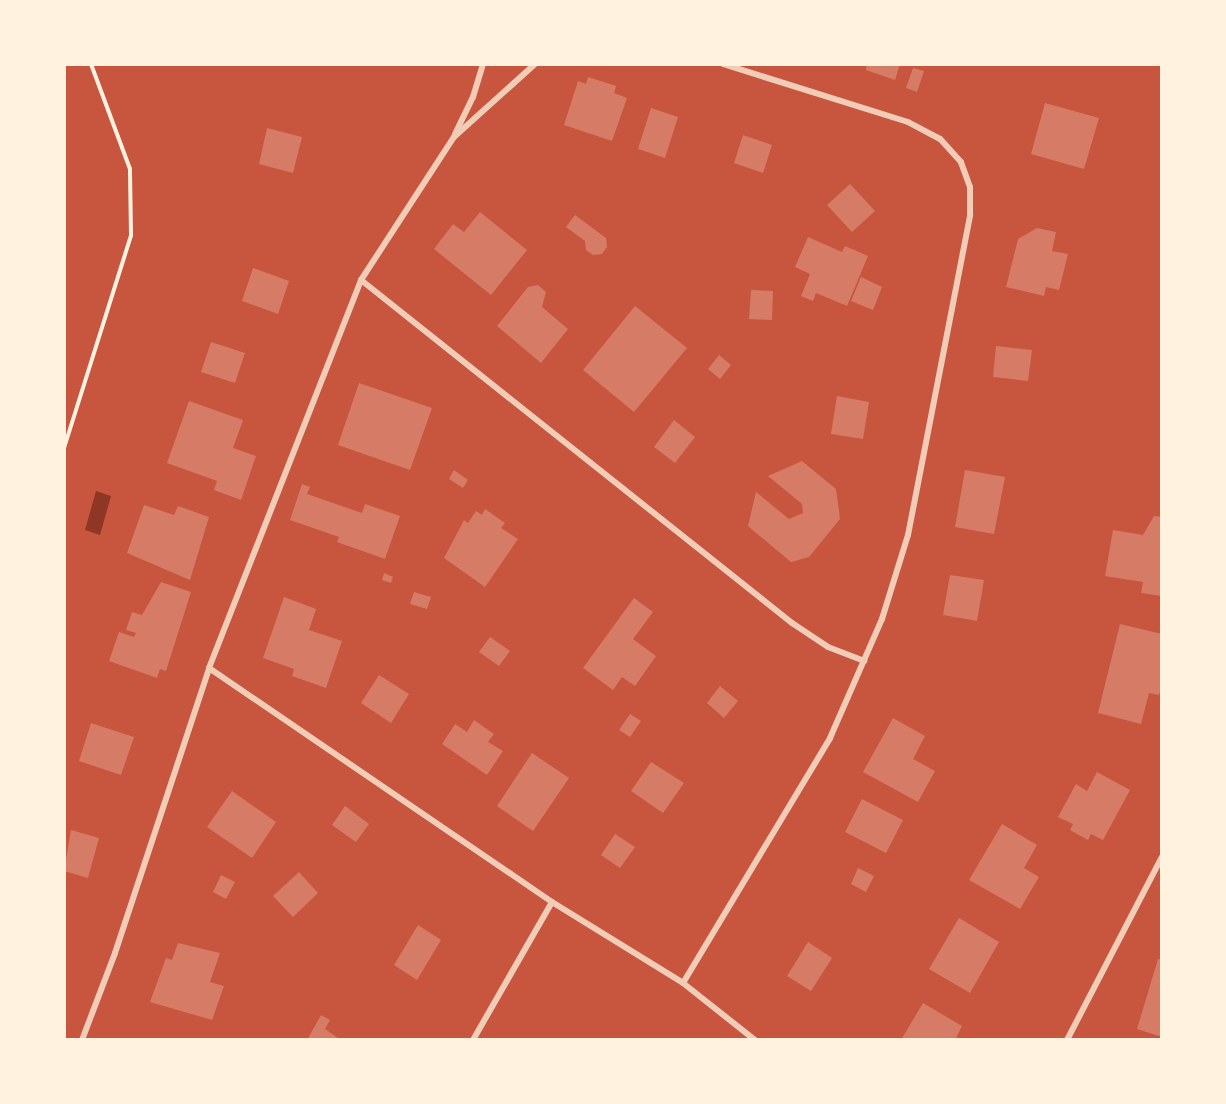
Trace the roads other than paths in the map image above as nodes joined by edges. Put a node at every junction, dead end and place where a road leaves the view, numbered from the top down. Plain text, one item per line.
1 (483, 64) edge
2 (535, 64) edge
3 (723, 64) edge
4 (454, 137) junction
5 (361, 280) junction
6 (864, 661) junction
7 (209, 668) junction
8 (1161, 857) edge
9 (1159, 870) edge
10 (552, 902) junction
11 (683, 983) junction
12 (82, 1040) edge
13 (473, 1040) edge
14 (755, 1040) edge
15 (1067, 1040) edge

1 - 4 street
2 - 4 street
3 - 6 street
4 - 5 street
5 - 6 street
5 - 7 street
6 - 11 street
7 - 10 street
7 - 12 street
8 - 9 street
9 - 15 street
10 - 11 street
10 - 13 street
11 - 14 street

